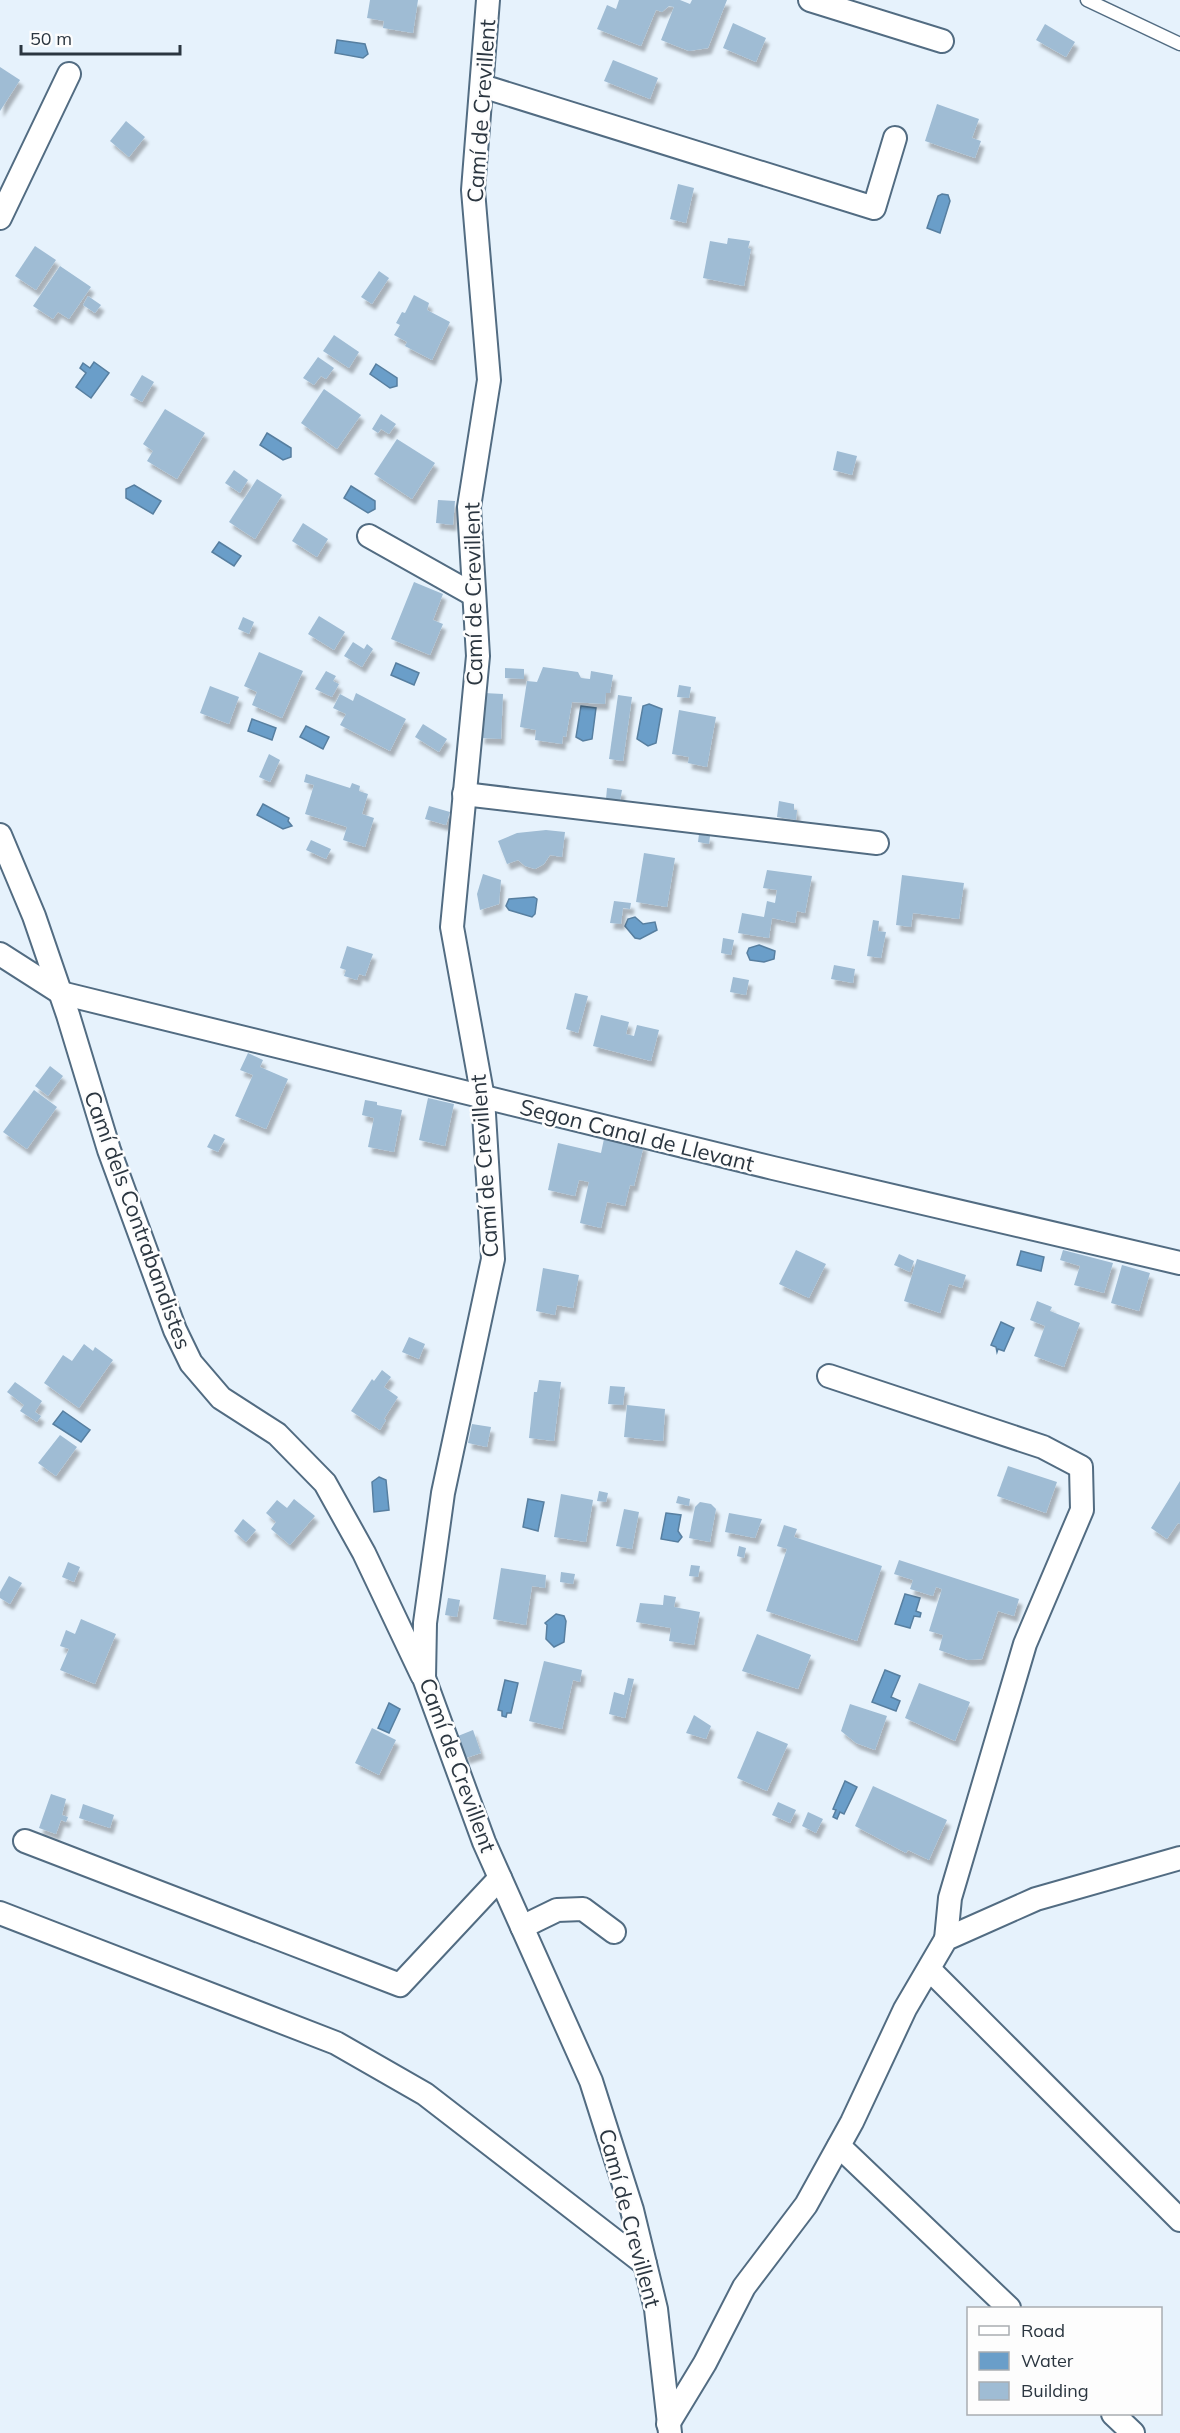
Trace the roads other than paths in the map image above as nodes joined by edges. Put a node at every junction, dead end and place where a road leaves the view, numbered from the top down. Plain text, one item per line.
1 (489, 0) edge
2 (810, 0) edge
3 (1087, 0) edge
4 (942, 40) dead end
5 (1180, 44) edge
6 (69, 74) dead end
7 (482, 86) junction
8 (895, 138) dead end
9 (0, 218) edge
10 (369, 536) dead end
11 (474, 595) junction
12 (464, 794) junction
13 (0, 835) edge
14 (877, 843) dead end
15 (0, 954) edge
16 (61, 993) junction
17 (483, 1098) junction
18 (1180, 1263) edge
19 (829, 1376) dead end
20 (423, 1678) junction
21 (25, 1841) dead end
22 (1180, 1858) edge
23 (500, 1878) junction
24 (0, 1913) edge
25 (522, 1927) junction
26 (614, 1932) dead end
27 (946, 1939) junction
28 (930, 1970) junction
29 (839, 2146) junction
30 (1180, 2220) edge
31 (645, 2264) junction
32 (1008, 2307) edge
33 (1114, 2415) edge
34 (669, 2429) edge
35 (1133, 2433) edge

1 - 7 street, Camí de Crevillent
2 - 4 street
3 - 5 lane
6 - 9 street
7 - 8 street
7 - 11 street, Camí de Crevillent
10 - 11 street
11 - 12 street, Camí de Crevillent
12 - 14 street
12 - 17 street, Camí de Crevillent
13 - 16 street, Camí dels Contrabandistes
15 - 16 street, Segon Canal de Llevant
16 - 17 street, Segon Canal de Llevant
16 - 20 street, Camí dels Contrabandistes
17 - 18 street, Segon Canal de Llevant
17 - 20 street, Camí de Crevillent
19 - 27 street
20 - 23 street, Camí de Crevillent
21 - 23 street
22 - 27 street
23 - 25 street, Camí de Crevillent
24 - 31 street
25 - 26 street
25 - 31 street, Camí de Crevillent
27 - 28 street
28 - 29 street
28 - 30 street
29 - 32 street
29 - 34 street
31 - 34 street, Camí de Crevillent
33 - 35 street

